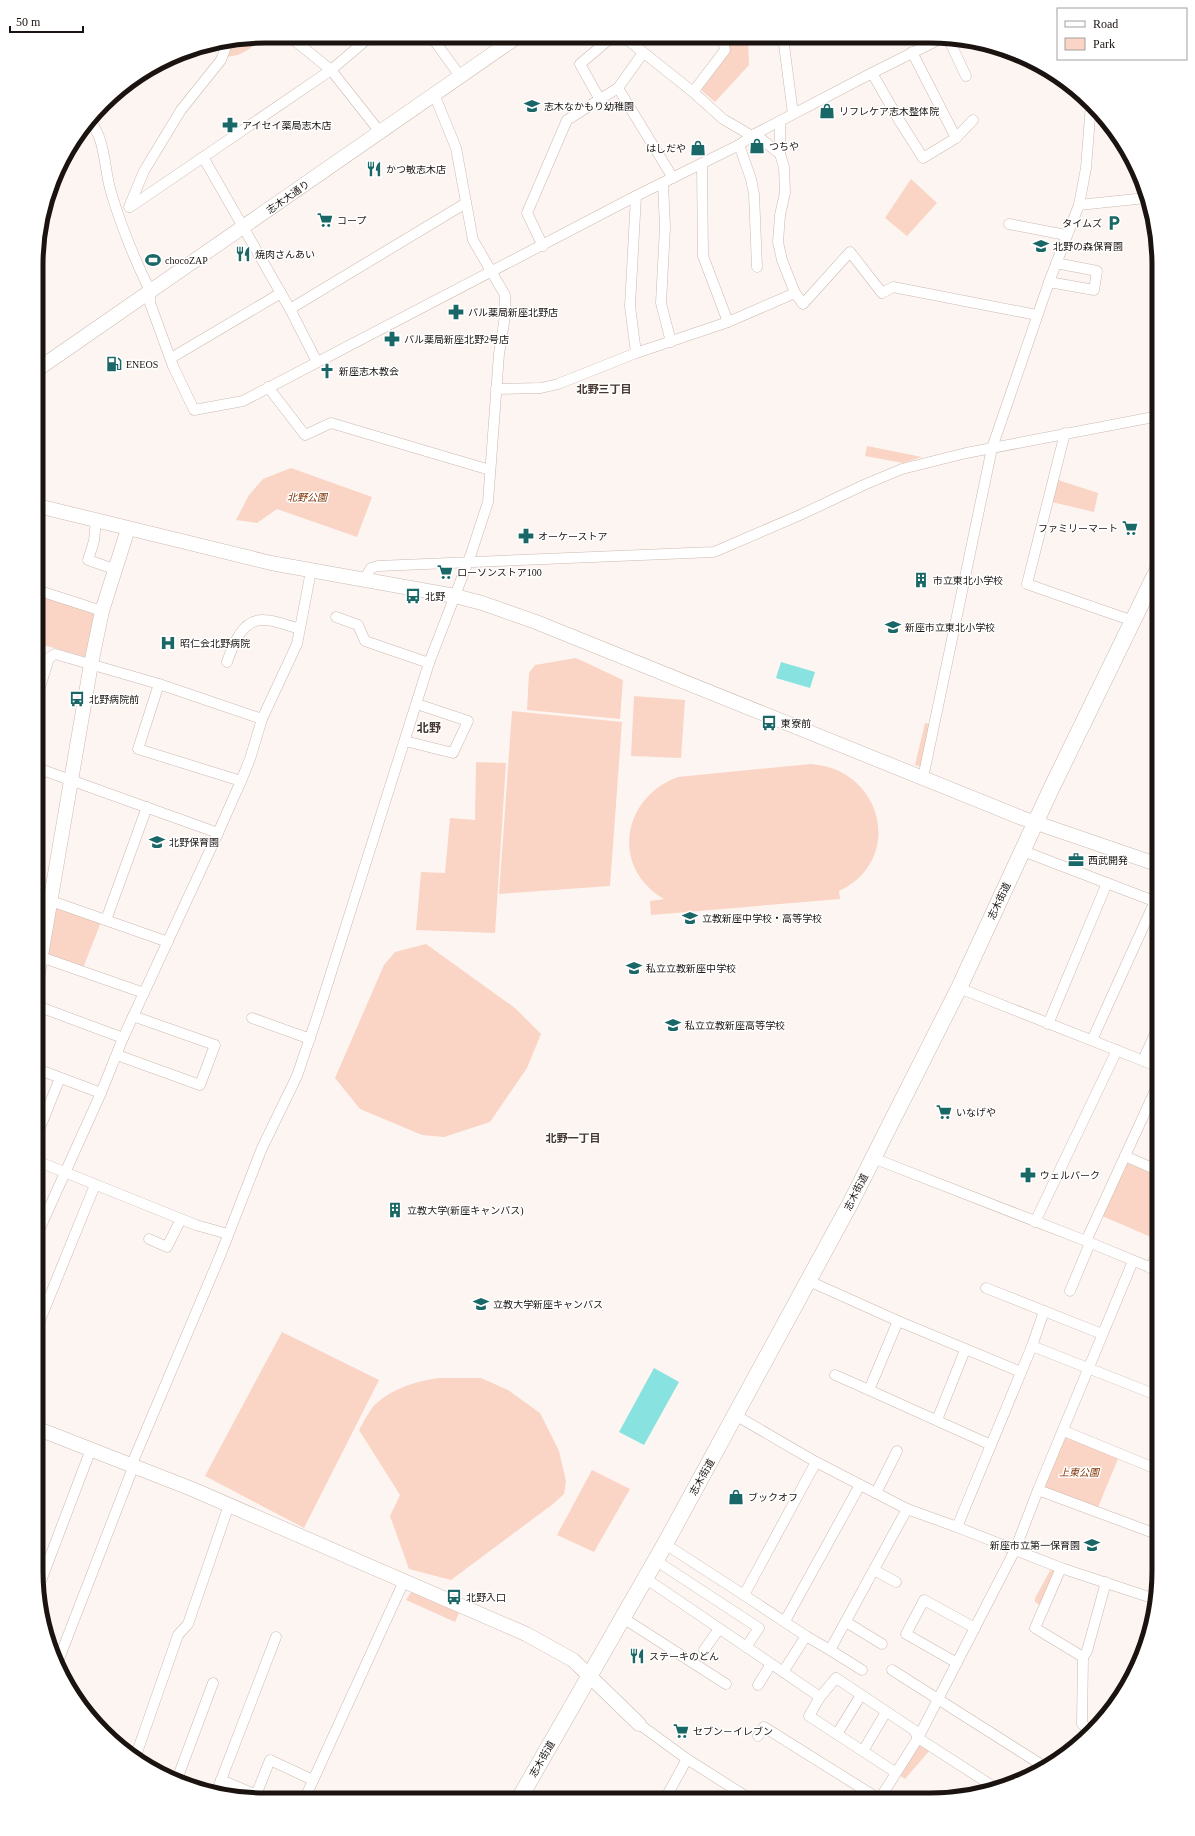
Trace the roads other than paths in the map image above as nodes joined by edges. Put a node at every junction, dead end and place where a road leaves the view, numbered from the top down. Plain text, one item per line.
1 (298, 43) edge
2 (363, 43) edge
3 (436, 43) edge
4 (508, 43) edge
5 (605, 43) edge
6 (631, 43) edge
7 (723, 43) edge
8 (784, 43) edge
9 (929, 43) edge
10 (951, 44) edge
11 (226, 46) edge
12 (912, 52) junction
13 (643, 53) junction
14 (331, 70) junction
15 (872, 73) junction
16 (460, 76) junction
17 (966, 76) dead end
18 (618, 88) junction
19 (693, 92) junction
20 (434, 94) junction
21 (599, 98) junction
22 (1090, 112) edge
23 (792, 114) junction
24 (973, 120) dead end
25 (780, 121) junction
26 (93, 125) edge
27 (380, 132) junction
28 (753, 135) junction
29 (956, 138) junction
30 (739, 145) junction
31 (780, 154) junction
32 (203, 157) junction
33 (702, 164) junction
34 (673, 178) junction
35 (663, 183) junction
36 (636, 196) junction
37 (1141, 198) edge
38 (466, 203) junction
39 (1079, 205) junction
40 (130, 207) junction
41 (120, 220) junction
42 (1009, 224) dead end
43 (244, 227) junction
44 (1066, 235) junction
45 (543, 246) junction
46 (1056, 263) junction
47 (757, 267) dead end
48 (492, 271) junction
49 (1049, 282) junction
50 (150, 291) junction
51 (281, 293) junction
52 (795, 293) junction
53 (290, 309) junction
54 (1037, 315) junction
55 (728, 322) junction
56 (671, 342) junction
57 (636, 353) junction
58 (171, 358) junction
59 (317, 362) junction
60 (43, 366) edge
61 (268, 387) junction
62 (496, 389) junction
63 (1152, 417) edge
64 (1065, 433) junction
65 (992, 448) junction
66 (490, 470) junction
67 (43, 507) edge
68 (96, 520) junction
69 (128, 528) junction
70 (468, 562) junction
71 (114, 569) junction
72 (311, 571) junction
73 (364, 580) junction
74 (43, 592) edge
75 (455, 596) junction
76 (1152, 596) edge
77 (102, 611) junction
78 (336, 617) dead end
79 (1133, 620) junction
80 (298, 628) junction
81 (226, 662) dead end
82 (429, 663) junction
83 (91, 664) junction
84 (43, 678) edge
85 (159, 684) junction
86 (417, 704) junction
87 (262, 719) junction
88 (405, 741) junction
89 (43, 770) edge
90 (923, 778) junction
91 (71, 780) junction
92 (241, 781) junction
93 (147, 807) junction
94 (1035, 823) junction
95 (218, 833) junction
96 (1023, 851) junction
97 (1152, 863) edge
98 (1107, 883) junction
99 (43, 898) edge
100 (1152, 900) edge
101 (1152, 913) edge
102 (106, 920) junction
103 (168, 942) junction
104 (43, 958) edge
105 (959, 988) junction
106 (144, 993) junction
107 (43, 1008) edge
108 (133, 1016) junction
109 (252, 1018) dead end
110 (1048, 1024) junction
111 (123, 1038) junction
112 (310, 1039) junction
113 (1092, 1040) junction
114 (1152, 1041) edge
115 (1117, 1050) junction
116 (116, 1055) junction
117 (1144, 1060) junction
118 (1152, 1063) edge
119 (43, 1071) edge
120 (60, 1078) junction
121 (101, 1094) junction
122 (1152, 1097) edge
123 (43, 1120) edge
124 (1125, 1156) junction
125 (873, 1158) junction
126 (43, 1164) edge
127 (1152, 1168) edge
128 (65, 1173) junction
129 (95, 1185) junction
130 (182, 1219) junction
131 (43, 1222) edge
132 (1035, 1222) junction
133 (228, 1234) junction
134 (149, 1239) dead end
135 (1088, 1242) junction
136 (1133, 1261) junction
137 (1152, 1269) edge
138 (809, 1281) junction
139 (986, 1288) dead end
140 (1070, 1291) dead end
141 (1044, 1311) junction
142 (43, 1313) edge
143 (898, 1321) junction
144 (1102, 1334) junction
145 (1032, 1346) junction
146 (965, 1350) junction
147 (1088, 1369) junction
148 (1021, 1372) junction
149 (835, 1375) dead end
150 (869, 1390) junction
151 (1152, 1393) edge
152 (735, 1415) junction
153 (937, 1420) junction
154 (43, 1431) edge
155 (1064, 1431) junction
156 (991, 1445) junction
157 (91, 1449) junction
158 (897, 1451) dead end
159 (816, 1462) junction
160 (134, 1465) junction
161 (1152, 1468) edge
162 (860, 1485) junction
163 (1038, 1490) junction
164 (876, 1493) junction
165 (229, 1505) junction
166 (907, 1509) junction
167 (957, 1527) junction
168 (1152, 1533) edge
169 (665, 1544) junction
170 (1015, 1550) junction
171 (655, 1560) junction
172 (1061, 1568) junction
173 (874, 1570) junction
174 (43, 1575) edge
175 (645, 1578) junction
176 (404, 1581) junction
177 (896, 1582) dead end
178 (1106, 1582) junction
179 (744, 1595) junction
180 (1150, 1597) edge
181 (623, 1618) junction
182 (785, 1621) junction
183 (846, 1622) junction
184 (719, 1628) junction
185 (975, 1628) junction
186 (806, 1636) junction
187 (276, 1637) dead end
188 (882, 1644) dead end
189 (746, 1647) junction
190 (704, 1650) dead end
191 (830, 1650) junction
192 (60, 1655) edge
193 (1083, 1657) junction
194 (957, 1663) junction
195 (771, 1664) junction
196 (862, 1670) dead end
197 (892, 1670) dead end
198 (783, 1672) junction
199 (589, 1676) junction
200 (213, 1683) dead end
201 (726, 1684) dead end
202 (758, 1685) dead end
203 (861, 1695) junction
204 (820, 1698) junction
205 (939, 1699) junction
206 (886, 1712) junction
207 (639, 1724) joint
208 (1087, 1728) edge
209 (837, 1734) junction
210 (758, 1736) dead end
211 (918, 1738) junction
212 (863, 1750) junction
213 (138, 1753) edge
214 (687, 1759) junction
215 (1040, 1764) edge
216 (895, 1772) junction
217 (179, 1775) edge
218 (221, 1780) junction
219 (313, 1780) junction
220 (990, 1784) edge
221 (218, 1788) edge
222 (253, 1793) edge
223 (261, 1793) edge
224 (307, 1793) edge
225 (522, 1793) edge
226 (668, 1793) edge
227 (738, 1793) edge
228 (871, 1793) edge
229 (884, 1793) edge

1 - 14 street
2 - 14 street
3 - 16 street
4 - 16 street, 志木大通り
5 - 21 street
6 - 13 street
7 - 19 street
8 - 23 street
9 - 12 street
10 - 17 street
11 - 40 street
12 - 15 street
12 - 29 street
13 - 18 street
13 - 19 street
14 - 27 street
14 - 32 street
15 - 23 street
15 - 29 street
16 - 20 street, 志木大通り
18 - 21 street
18 - 34 street
19 - 28 street
20 - 27 street, 志木大通り
20 - 38 street
21 - 45 street
22 - 39 street
23 - 25 street
24 - 29 street
25 - 28 street
25 - 31 street
26 - 41 street
27 - 43 street, 志木大通り
28 - 30 street
28 - 31 street
30 - 33 street
30 - 47 street
31 - 52 street
32 - 40 street
32 - 43 street
33 - 34 street
33 - 55 street
34 - 35 street
35 - 36 street
35 - 56 street
36 - 45 street
36 - 57 street
37 - 39 street
38 - 48 street
38 - 53 street
39 - 44 street
40 - 41 street
41 - 50 street
42 - 44 street
43 - 50 street, 志木大通り
43 - 51 street
44 - 46 street
45 - 48 street
46 - 49 street
46 - 49 street
48 - 59 street
48 - 62 street
49 - 54 street
50 - 58 street
50 - 60 street, 志木大通り
51 - 53 street
51 - 58 street
52 - 54 street
52 - 55 street
53 - 59 street
54 - 65 street
55 - 56 street
56 - 57 street
57 - 62 street
58 - 61 street
59 - 61 street
61 - 66 street
62 - 66 street
63 - 64 street
64 - 65 street
64 - 79 street
65 - 70 street
65 - 90 street
66 - 70 street
67 - 68 street
68 - 69 street
68 - 71 street
69 - 71 street
69 - 72 street
70 - 73 street
70 - 75 street
71 - 77 street
72 - 73 street
72 - 80 street
73 - 75 street
74 - 77 street
75 - 82 street
75 - 90 street
76 - 79 main road, 志木街道
77 - 83 street
78 - 82 street
79 - 94 main road, 志木街道
80 - 81 street
80 - 87 street
82 - 86 street
83 - 84 street
83 - 85 street
83 - 91 street
85 - 87 street
85 - 92 street
86 - 88 street
86 - 88 street
87 - 92 street
88 - 112 street
89 - 91 street
90 - 94 street
91 - 93 street
91 - 99 street
92 - 95 street
93 - 95 street
93 - 102 street
94 - 96 main road, 志木街道
94 - 97 street
95 - 103 street
96 - 98 street
96 - 105 main road, 志木街道
98 - 100 street
98 - 110 street
99 - 102 street
101 - 113 street
102 - 103 street
103 - 106 street
104 - 106 street
105 - 110 street
105 - 125 main road, 志木街道
106 - 108 street
107 - 111 street
108 - 111 street
108 - 116 street
109 - 112 street
110 - 113 street
111 - 116 street
112 - 133 street
113 - 115 street
114 - 117 street
115 - 117 street
115 - 132 street
116 - 121 street
117 - 118 street
119 - 120 street
120 - 121 street
120 - 123 street
121 - 128 street
122 - 124 street
124 - 127 street
124 - 135 street
125 - 132 street
125 - 138 main road, 志木街道
126 - 128 street
128 - 129 street
128 - 131 street
129 - 130 street
129 - 142 street
130 - 133 street
130 - 134 street
132 - 135 street
133 - 160 street
135 - 136 street
135 - 140 street
136 - 137 street
136 - 144 street
138 - 143 street
138 - 152 main road, 志木街道
139 - 141 street
141 - 144 street
141 - 145 street
143 - 146 street
143 - 150 street
144 - 147 street
145 - 147 street
145 - 148 street
146 - 148 street
146 - 153 street
147 - 151 street
147 - 155 street
148 - 156 street
149 - 150 street
150 - 153 street
152 - 159 street
152 - 169 main road, 志木街道
153 - 156 street
154 - 157 street
155 - 161 street
155 - 163 street
156 - 167 street
157 - 160 street
157 - 174 street
158 - 164 street
159 - 162 street
159 - 179 street
160 - 165 street
160 - 192 street
162 - 164 street
162 - 182 street
163 - 168 street
163 - 170 street
164 - 166 street
165 - 176 street
165 - 213 street
166 - 167 street
166 - 173 street
167 - 170 street
169 - 171 main road, 志木街道
169 - 179 street
170 - 172 street
170 - 185 street
171 - 175 main road, 志木街道
171 - 189 street
172 - 178 street
172 - 193 street
173 - 177 street
173 - 183 street
175 - 181 main road, 志木街道
175 - 184 street
176 - 199 street
176 - 219 street
178 - 180 street
178 - 193 street
179 - 182 street
181 - 199 main road, 志木街道
181 - 201 street
182 - 186 street
183 - 188 street
183 - 191 street
184 - 189 street
184 - 190 street
185 - 194 street
185 - 194 street
186 - 191 street
186 - 198 street
187 - 218 street
189 - 195 street
191 - 196 street
193 - 208 street
194 - 205 street
195 - 198 street
195 - 202 street
197 - 205 street
198 - 204 street
199 - 207 street
199 - 225 main road, 志木街道
200 - 217 street
203 - 204 street
203 - 206 street
203 - 209 street
204 - 209 street
205 - 211 street
205 - 215 street
206 - 211 street
206 - 212 street
207 - 214 street
209 - 212 street
210 - 228 street
211 - 216 street
211 - 220 street
212 - 216 street
214 - 226 street
214 - 227 street
216 - 229 street
218 - 221 street
218 - 222 street
219 - 223 street
219 - 224 street

